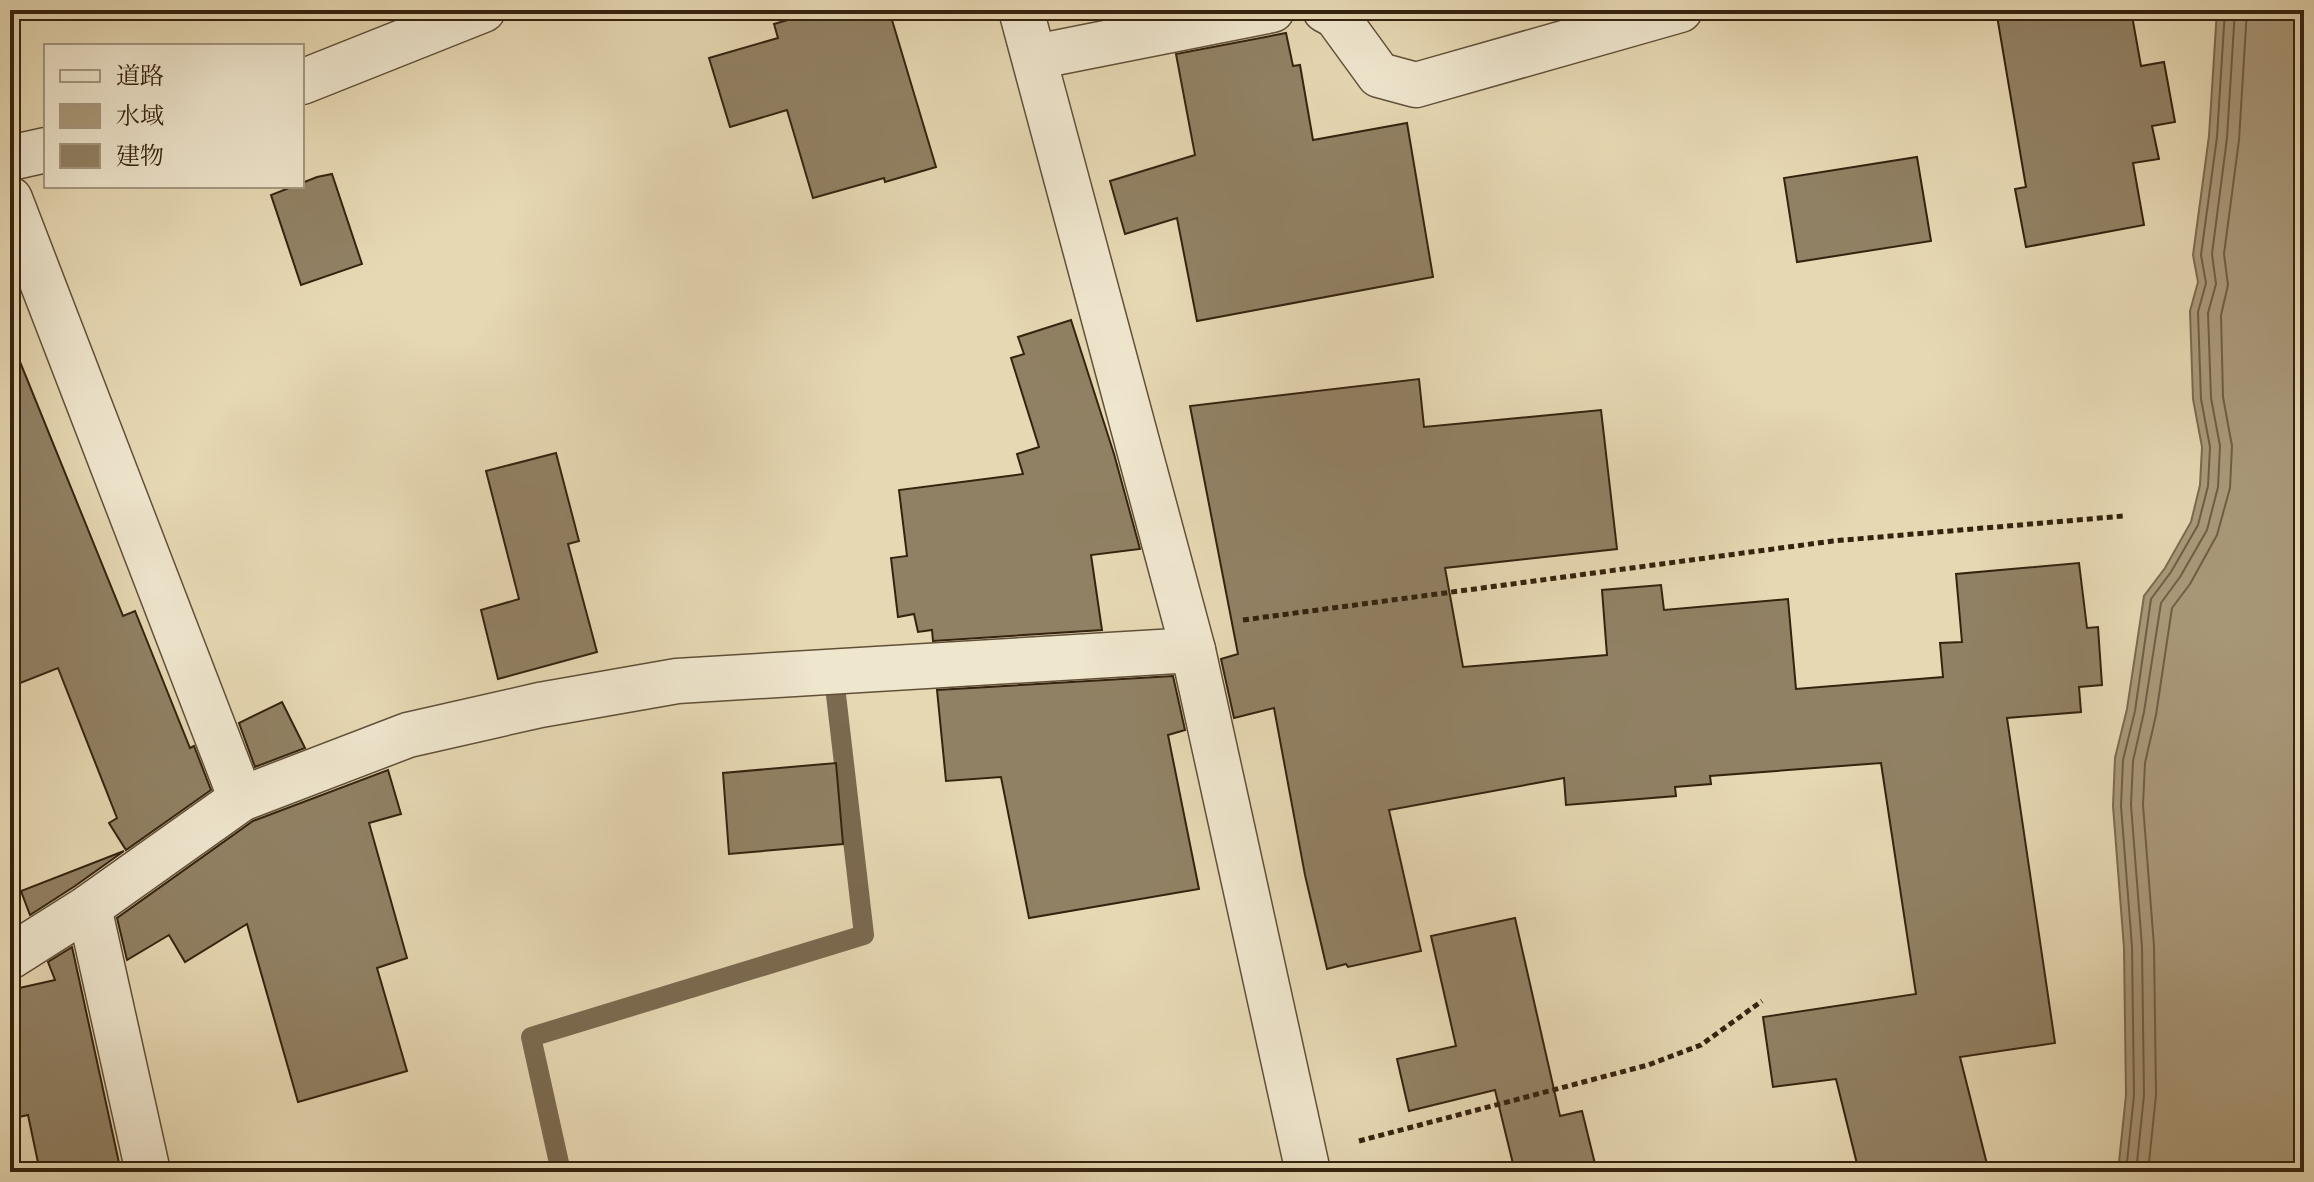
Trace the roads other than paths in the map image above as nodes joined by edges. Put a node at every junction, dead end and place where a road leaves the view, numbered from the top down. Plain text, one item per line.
1 (483, 10) edge
2 (1021, 10) edge
3 (1272, 10) edge
4 (1325, 10) edge
5 (1680, 10) edge
6 (1035, 57) junction
7 (304, 81) edge
8 (44, 150) edge
9 (10, 158) edge
10 (10, 199) edge
11 (1190, 639) junction
12 (241, 799) junction
13 (89, 907) junction
14 (10, 957) edge
15 (1306, 1164) edge
16 (148, 1172) edge

1 - 7 street
2 - 6 street
3 - 6 street
4 - 5 street
6 - 11 street
8 - 9 street
10 - 12 street
11 - 12 street
11 - 15 street
12 - 13 street
13 - 14 street
13 - 16 street

